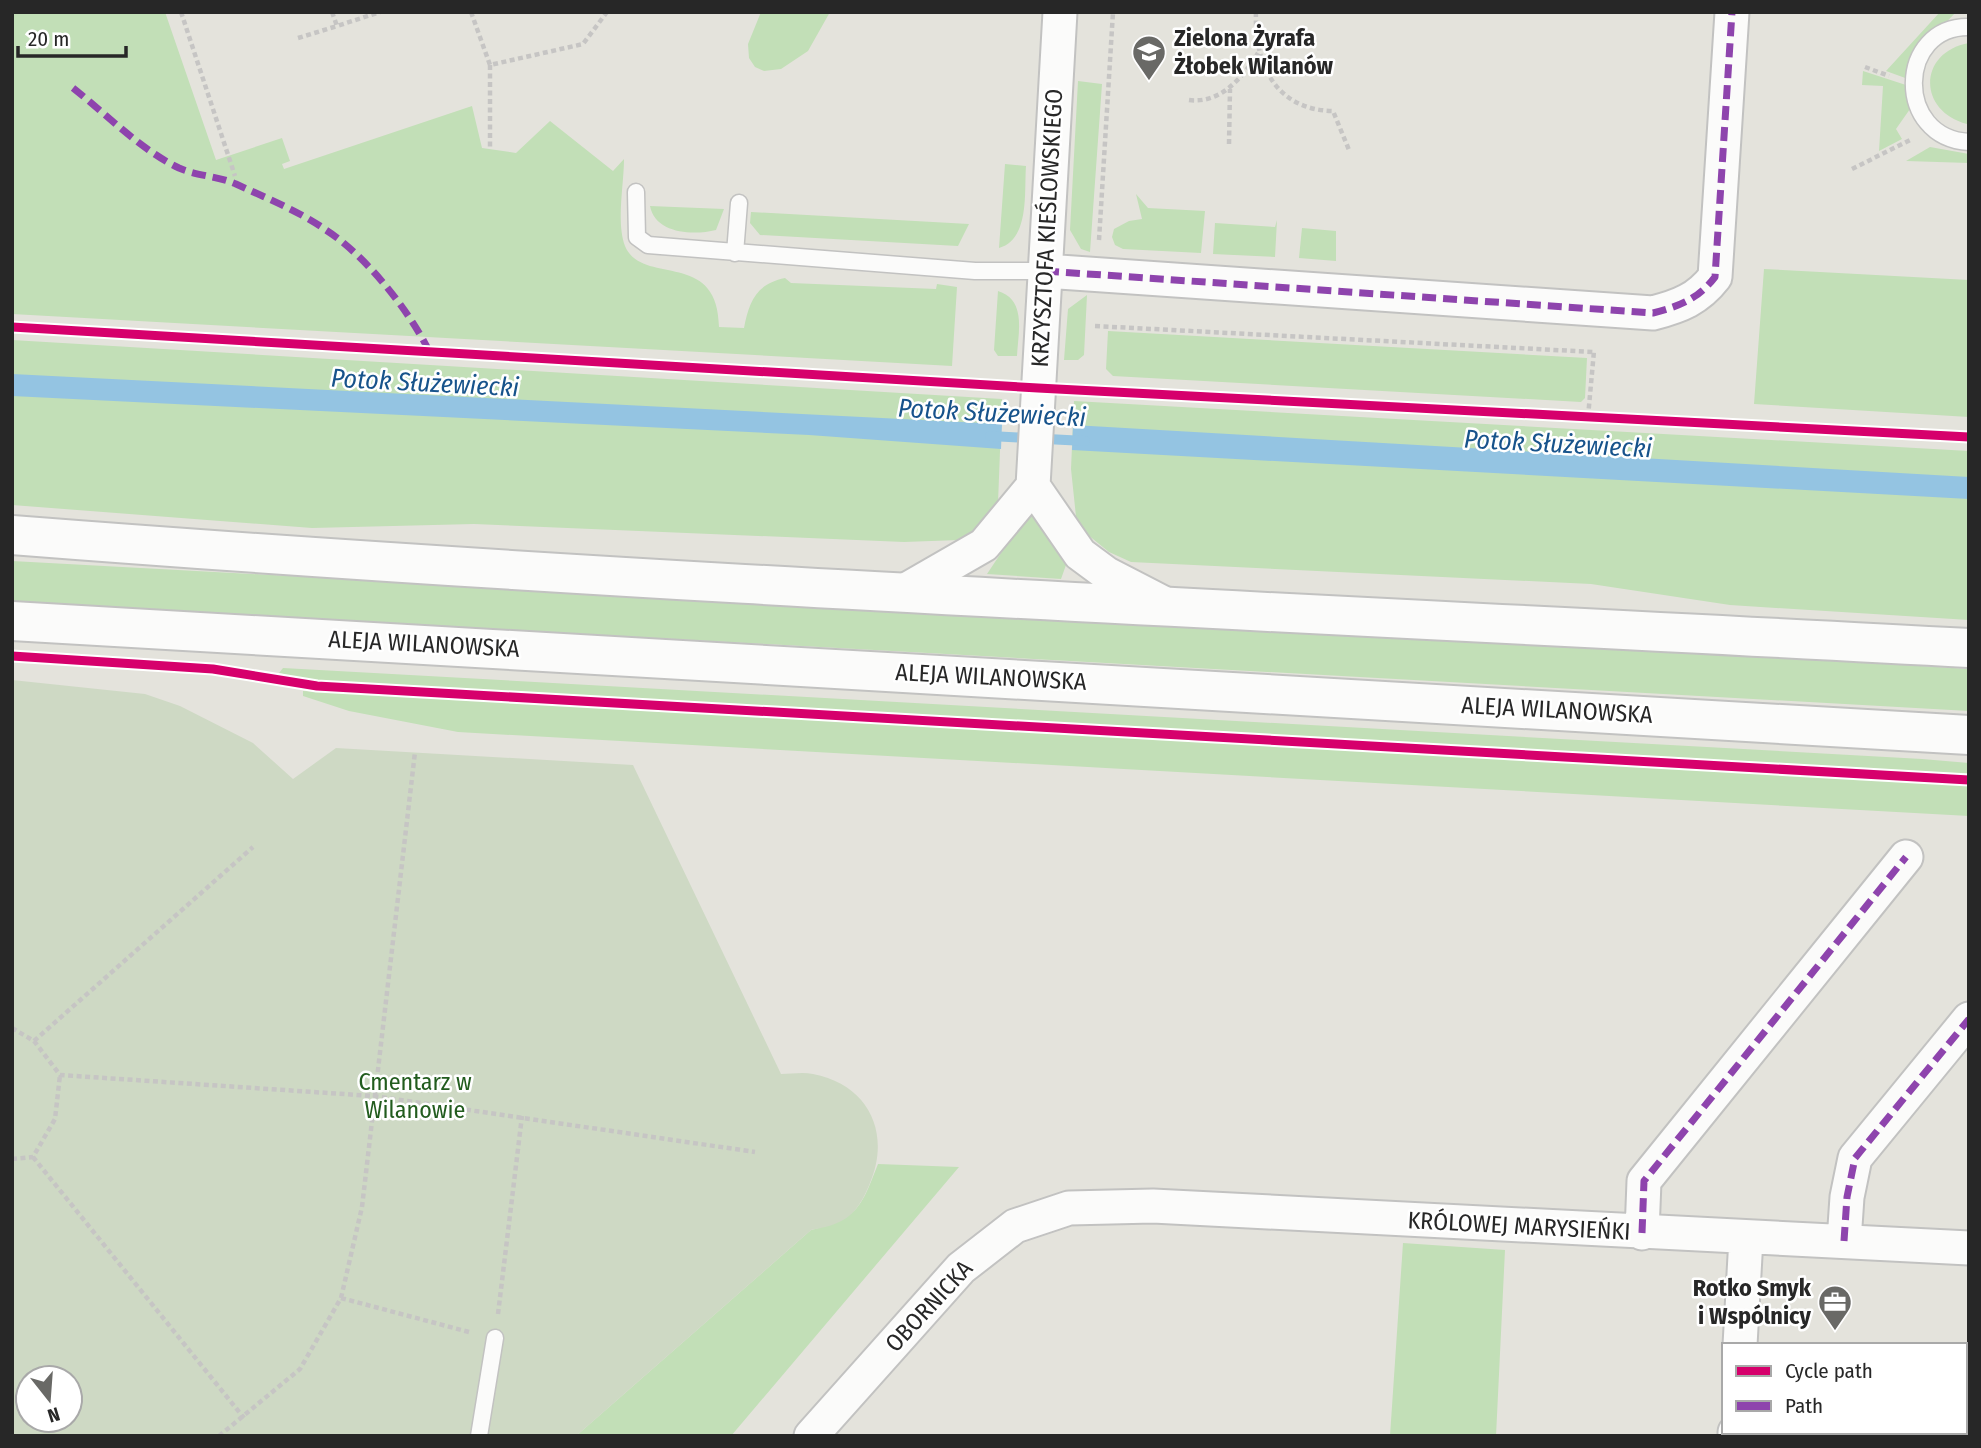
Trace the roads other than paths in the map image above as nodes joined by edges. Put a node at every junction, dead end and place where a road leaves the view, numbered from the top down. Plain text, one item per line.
1 (1060, 12) edge
2 (1731, 12) edge
3 (1969, 27) edge
4 (1969, 142) edge
5 (636, 192) dead end
6 (739, 203) dead end
7 (735, 253) junction
8 (1045, 271) junction
9 (1033, 477) junction
10 (12, 535) edge
11 (904, 591) junction
12 (1169, 606) junction
13 (12, 621) edge
14 (1969, 648) edge
15 (1969, 735) edge
16 (1906, 857) dead end
17 (1969, 1020) edge
18 (1069, 1209) joint
19 (1642, 1233) junction
20 (1746, 1238) junction
21 (1844, 1241) junction
22 (1969, 1248) edge
23 (495, 1338) road end
24 (1740, 1343) edge
25 (479, 1436) edge
26 (811, 1436) edge

1 - 8 street, KRZYSZTOFA KIEŚLOWSKIEGO
2 - 8 street
3 - 4 lane
5 - 7 lane
6 - 7 lane
7 - 8 lane
8 - 9 street, KRZYSZTOFA KIEŚLOWSKIEGO
9 - 11 street
9 - 12 street
10 - 11 main road
11 - 12 main road
12 - 14 main road
13 - 15 main road, ALEJA WILANOWSKA
16 - 19 street
17 - 21 street
18 - 19 street, KRÓLOWEJ MARYSIEŃKI
18 - 26 street, OBORNICKA
19 - 20 street, KRÓLOWEJ MARYSIEŃKI
20 - 21 street, KRÓLOWEJ MARYSIEŃKI
20 - 24 street
21 - 22 street, KRÓLOWEJ MARYSIEŃKI
23 - 25 lane

